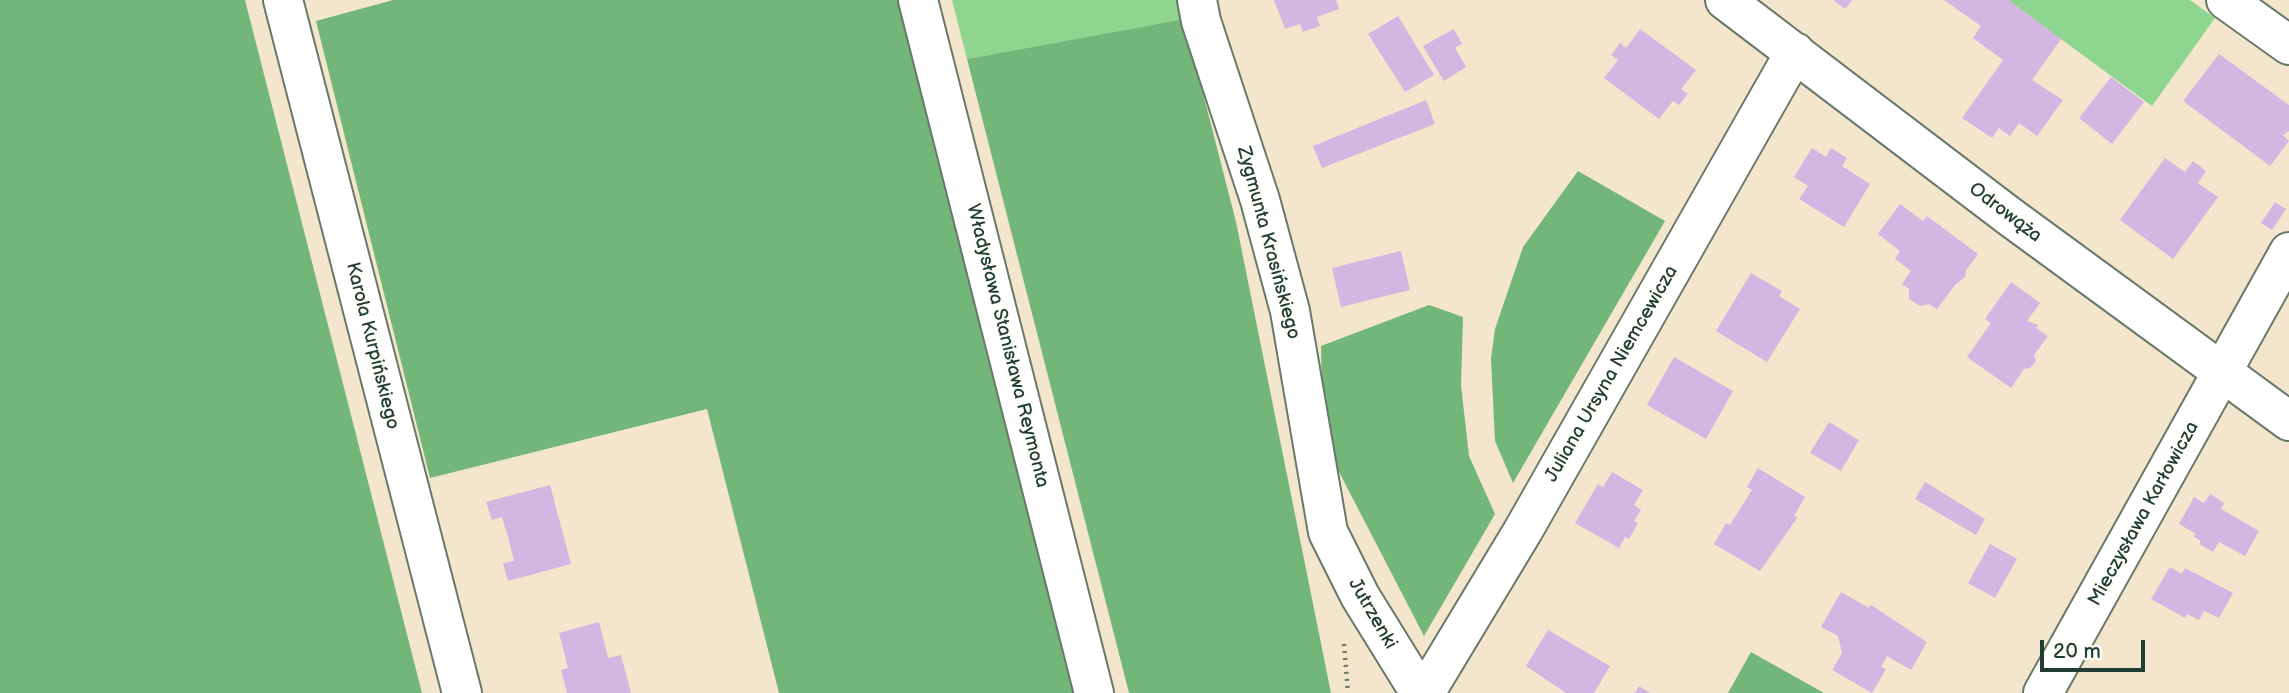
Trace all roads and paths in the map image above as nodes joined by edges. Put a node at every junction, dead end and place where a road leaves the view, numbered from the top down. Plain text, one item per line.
1 (283, 0) edge
2 (918, 0) edge
3 (1197, 0) edge
4 (1725, 0) edge
5 (2225, 0) edge
6 (2289, 45) edge
7 (1795, 52) junction
8 (2289, 252) edge
9 (2224, 373) junction
10 (2289, 421) edge
11 (1328, 532) joint
12 (462, 693) edge
13 (1094, 693) edge
14 (1420, 693) edge
15 (1425, 693) edge
16 (2043, 693) edge

1 - 12 street, Karola Kurpińskiego
2 - 13 street, Władysława Stanisława Reymonta
3 - 11 street, Zygmunta Krasińskiego
4 - 7 street, Odrowąża
5 - 6 street
7 - 9 street, Odrowąża
7 - 15 street, Juliana Ursyna Niemcewicza
8 - 9 street, Mieczysława Karłowicza
9 - 10 street, Odrowąża
9 - 16 street, Mieczysława Karłowicza
11 - 14 street, Jutrzenki

